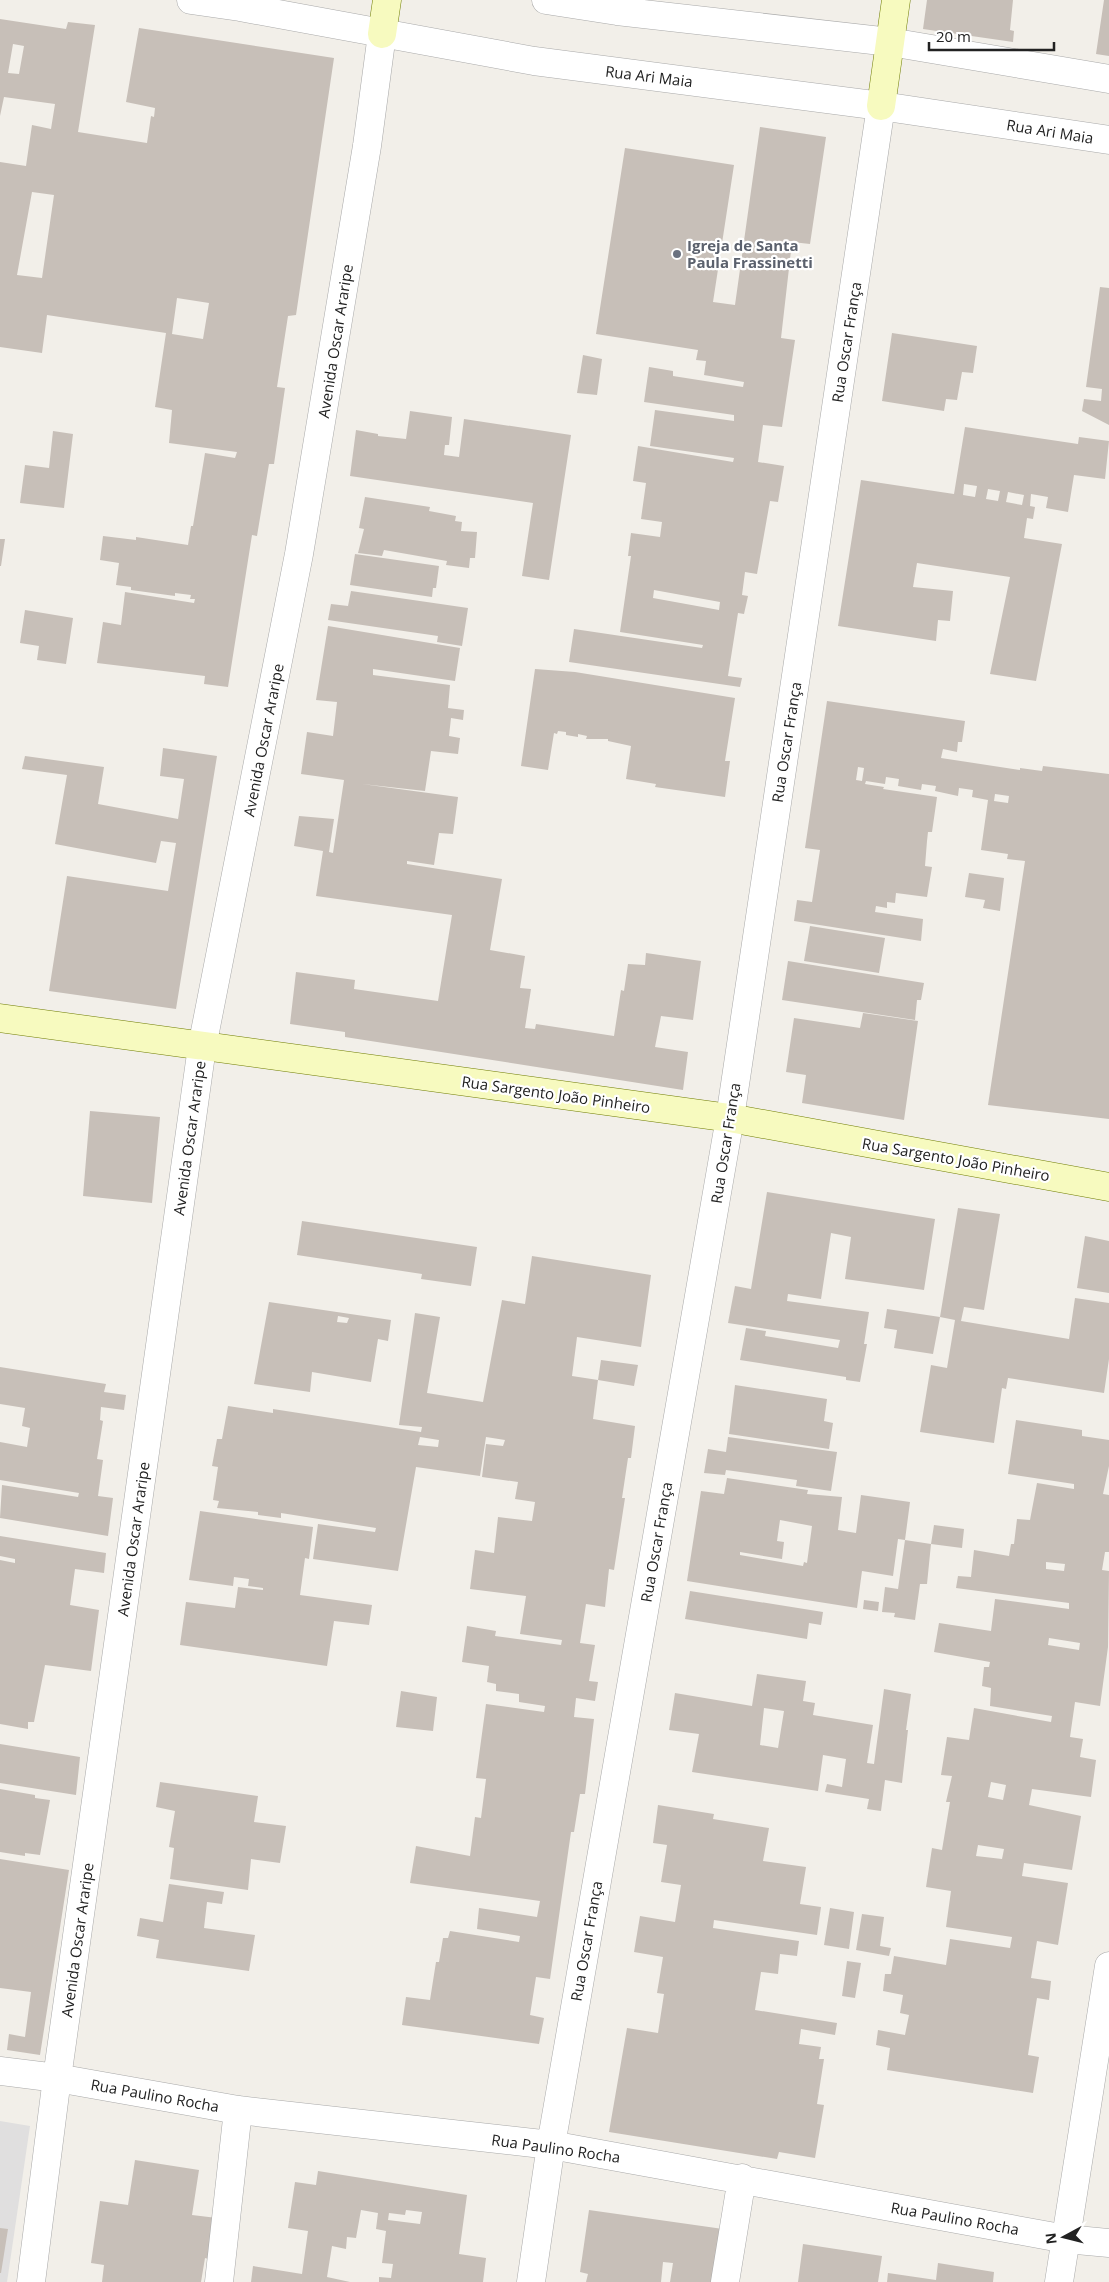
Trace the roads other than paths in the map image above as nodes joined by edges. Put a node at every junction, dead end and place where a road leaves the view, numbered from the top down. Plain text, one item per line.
1 (191, 0) edge
2 (386, 0) edge
3 (546, 0) edge
4 (896, 0) edge
5 (382, 34) junction
6 (890, 42) junction
7 (1109, 78) edge
8 (881, 106) junction
9 (1109, 140) edge
10 (0, 1018) edge
11 (202, 1047) junction
12 (730, 1118) junction
13 (1109, 1187) edge
14 (1109, 1966) edge
15 (0, 2071) edge
16 (57, 2078) junction
17 (238, 2110) junction
18 (551, 2145) junction
19 (742, 2178) junction
20 (1066, 2239) junction
21 (1109, 2243) edge
22 (31, 2282) edge
23 (219, 2282) edge
24 (531, 2282) edge
25 (725, 2282) edge
26 (1059, 2282) edge

1 - 5 street, Rua Ari Maia
2 - 5 street, Avenida Oscar Araripe
3 - 6 street
4 - 6 street, Rua Oscar França
5 - 8 street, Rua Ari Maia
5 - 11 street, Avenida Oscar Araripe
6 - 7 street
6 - 8 street, Rua Oscar França
8 - 9 street, Rua Ari Maia
8 - 12 street, Rua Oscar França
10 - 11 street, Rua Sargento João Pinheiro
11 - 12 street, Rua Sargento João Pinheiro
11 - 16 street, Avenida Oscar Araripe
12 - 13 street, Rua Sargento João Pinheiro
12 - 18 street, Rua Oscar França
14 - 20 street
15 - 16 street, Rua Paulino Rocha
16 - 17 street, Rua Paulino Rocha
16 - 22 street, Avenida Oscar Araripe
17 - 18 street, Rua Paulino Rocha
17 - 23 street
18 - 19 street, Rua Paulino Rocha
18 - 24 street, Rua Oscar França
19 - 20 street, Rua Paulino Rocha
19 - 25 street
20 - 21 street, Rua Paulino Rocha
20 - 26 street

